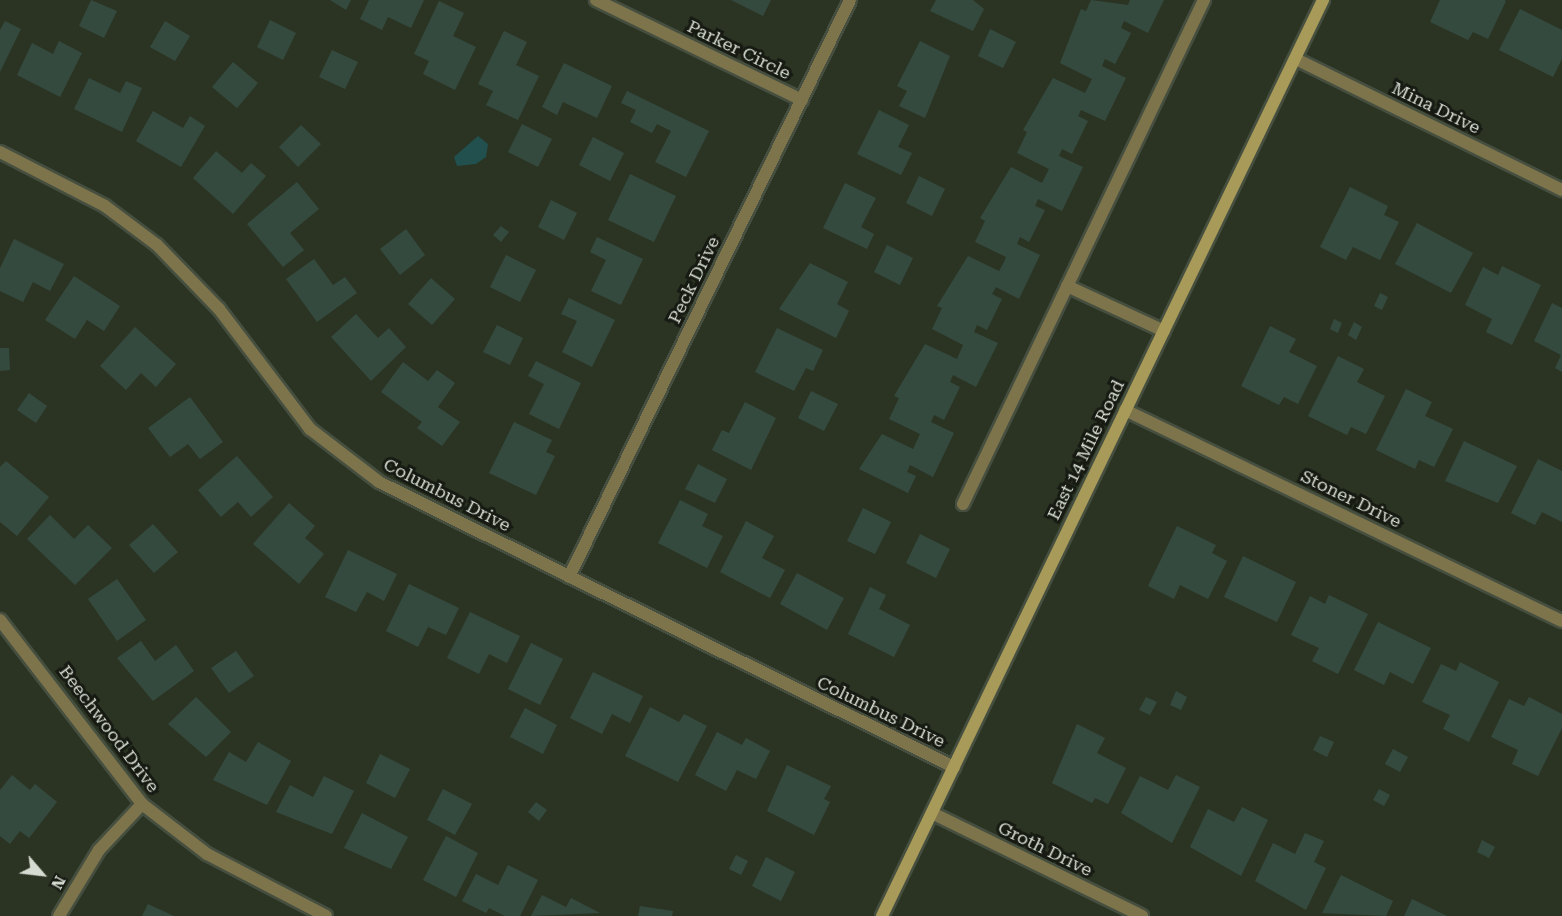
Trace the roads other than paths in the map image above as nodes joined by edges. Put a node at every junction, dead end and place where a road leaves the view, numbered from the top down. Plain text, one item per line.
1 (597, 0) edge
2 (850, 0) edge
3 (1204, 0) edge
4 (1323, 0) edge
5 (1296, 59) junction
6 (801, 100) junction
7 (0, 152) edge
8 (1562, 190) edge
9 (1067, 286) junction
10 (1164, 331) junction
11 (1125, 410) junction
12 (963, 504) dead end
13 (569, 577) junction
14 (0, 620) edge
15 (1562, 621) edge
16 (954, 767) junction
17 (142, 804) junction
18 (932, 813) junction
19 (58, 916) edge
20 (327, 916) edge
21 (882, 916) edge
22 (1142, 916) edge

1 - 6 street, Parker Circle
2 - 6 street, Peck Drive
3 - 9 street
4 - 5 main road, East 14 Mile Road
5 - 8 street, Mina Drive
5 - 10 main road, East 14 Mile Road
6 - 13 street, Peck Drive
7 - 13 street, Columbus Drive
9 - 10 street
9 - 12 street
10 - 11 main road, East 14 Mile Road
11 - 15 street, Stoner Drive
11 - 16 main road, East 14 Mile Road
13 - 16 street, Columbus Drive
14 - 17 street, Beechwood Drive
16 - 18 main road, East 14 Mile Road
17 - 19 street
17 - 20 street, Beechwood Drive
18 - 21 main road, East 14 Mile Road
18 - 22 street, Groth Drive

